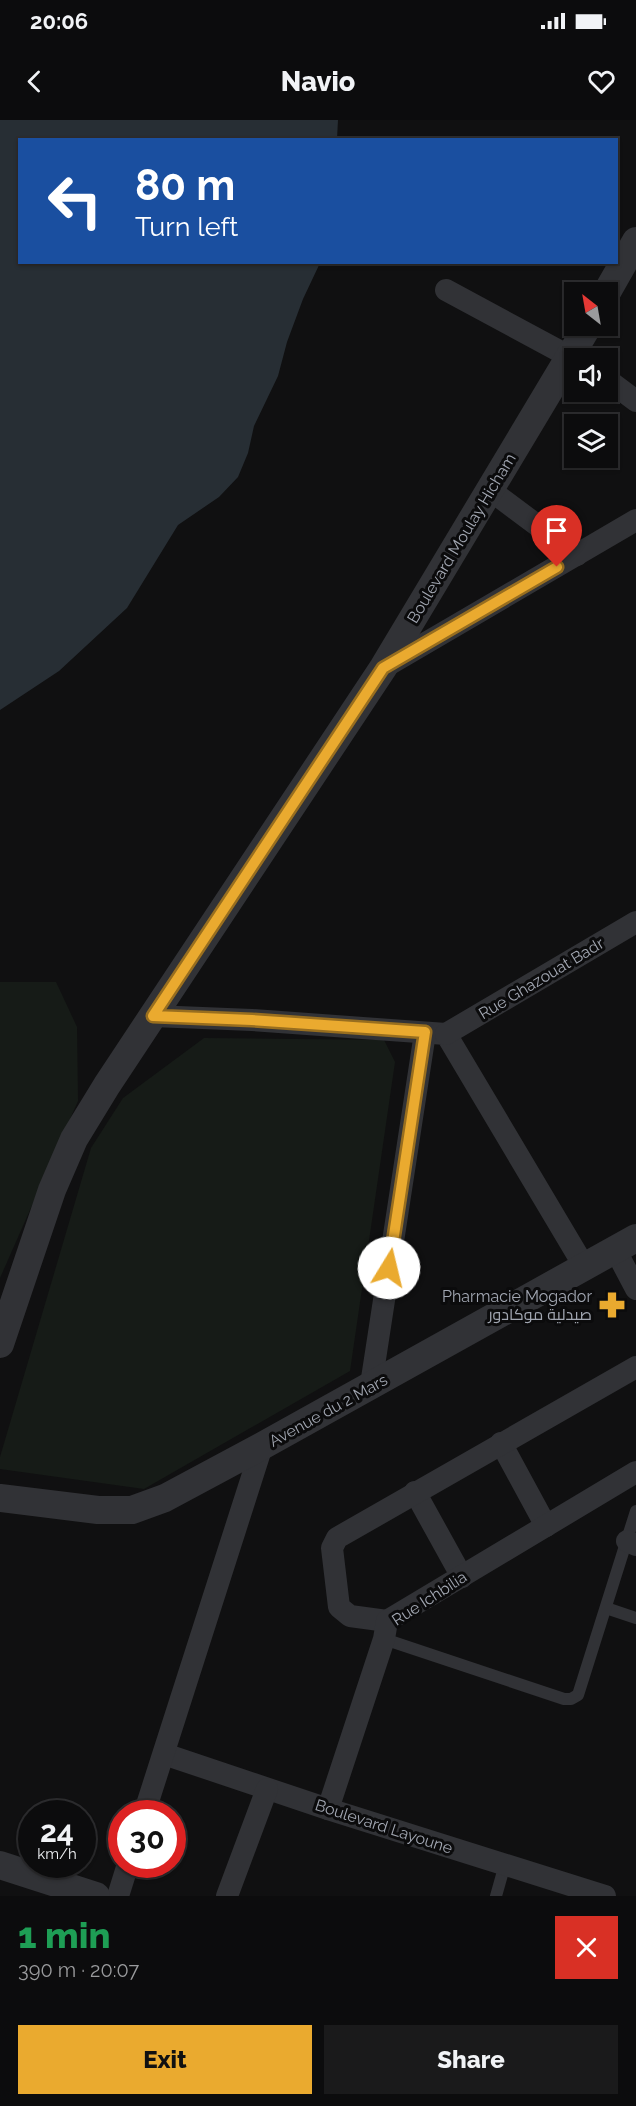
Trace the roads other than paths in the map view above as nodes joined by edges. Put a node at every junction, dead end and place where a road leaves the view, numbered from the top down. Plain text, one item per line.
1 (636, 241) edge
2 (613, 282) edge
3 (446, 291) dead end
4 (564, 354) edge
5 (564, 371) edge
6 (618, 388) edge
7 (636, 401) edge
8 (490, 490) junction
9 (636, 520) edge
10 (577, 555) junction
11 (383, 668) junction
12 (636, 922) edge
13 (153, 1016) junction
14 (435, 1033) junction
15 (626, 1244) edge
16 (585, 1266) junction
17 (636, 1289) edge
18 (0, 1344) edge
19 (636, 1367) edge
20 (371, 1385) junction
21 (501, 1443) junction
22 (262, 1446) junction
23 (636, 1472) edge
24 (415, 1492) junction
25 (0, 1498) edge
26 (636, 1511) edge
27 (546, 1526) junction
28 (631, 1543) edge
29 (462, 1577) junction
30 (606, 1608) junction
31 (636, 1618) edge
32 (386, 1630) junction
33 (164, 1754) junction
34 (267, 1789) junction
35 (149, 1800) edge
36 (328, 1809) junction
37 (505, 1864) junction
38 (0, 1865) edge
39 (124, 1878) edge
40 (96, 1896) edge
41 (118, 1896) edge
42 (227, 1896) edge
43 (496, 1896) edge
44 (606, 1896) edge

1 - 2 street
3 - 4 street
5 - 8 street, Boulevard Moulay Hicham
6 - 7 street
8 - 10 street
8 - 11 street, Boulevard Moulay Hicham
9 - 10 street
10 - 11 street
11 - 13 street, Boulevard Moulay Hicham
12 - 14 street, Rue Ghazouat Badr
13 - 14 street
13 - 18 street, Boulevard Moulay Hicham
14 - 16 street
14 - 20 street
15 - 16 street, Avenue du 2 Mars
15 - 17 street
16 - 20 street, Avenue du 2 Mars
19 - 21 street
20 - 22 street, Avenue du 2 Mars
21 - 24 street
21 - 27 street
22 - 25 street, Avenue du 2 Mars
22 - 33 street
23 - 27 street, Rue Ichbilia
24 - 29 street
24 - 32 street
26 - 28 lane
27 - 29 street, Rue Ichbilia
28 - 30 lane
29 - 32 street, Rue Ichbilia
30 - 31 lane
30 - 32 lane
32 - 36 street, Rue Ichbilia
33 - 34 street, Boulevard Layoune
33 - 35 street
34 - 36 street, Boulevard Layoune
34 - 42 street
36 - 37 street, Boulevard Layoune
37 - 43 lane
37 - 44 street, Boulevard Layoune
38 - 40 street
39 - 41 street

